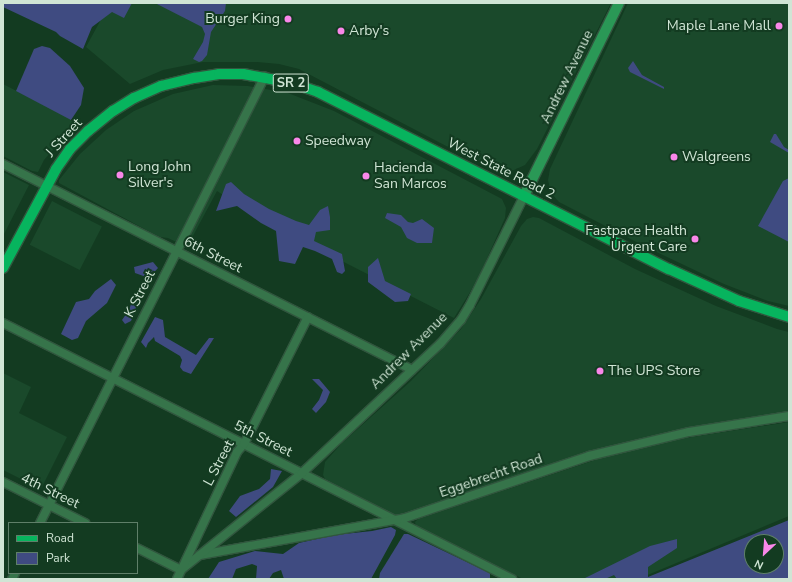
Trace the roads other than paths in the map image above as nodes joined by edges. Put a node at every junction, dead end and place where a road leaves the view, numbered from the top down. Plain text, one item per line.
1 (619, 3) edge
2 (265, 76) junction
3 (194, 78) joint
4 (3, 164) edge
5 (46, 185) junction
6 (524, 196) junction
7 (177, 251) junction
8 (3, 268) edge
9 (308, 317) junction
10 (789, 317) edge
11 (3, 323) edge
12 (412, 370) junction
13 (112, 378) junction
14 (789, 416) edge
15 (244, 444) junction
16 (302, 473) junction
17 (3, 482) edge
18 (48, 505) junction
19 (393, 520) junction
20 (40, 522) edge
21 (83, 522) edge
22 (138, 548) edge
23 (200, 555) junction
24 (181, 570) junction
25 (177, 579) edge
26 (512, 579) edge

1 - 6 street, Andrew Avenue
2 - 3 main road, West State Road 2 / SR 2
2 - 6 main road, West State Road 2 / SR 2
2 - 7 street, K Street
3 - 5 main road, J Street / SR 2
4 - 5 street, 6th Street
5 - 7 street, 6th Street
5 - 8 main road, J Street / SR 2
6 - 10 main road, West State Road 2 / SR 2
6 - 12 street, Andrew Avenue
7 - 9 street, 6th Street
7 - 13 street, K Street
9 - 12 street, 6th Street
9 - 15 street, L Street
11 - 13 street, 5th Street
12 - 16 street, Andrew Avenue
13 - 15 street, 5th Street
13 - 18 street, K Street
14 - 19 street, Eggebrecht Road
15 - 16 street, 5th Street
15 - 24 street, L Street
16 - 19 street, 5th Street
16 - 23 street, Andrew Avenue
17 - 18 street, 4th Street
18 - 20 street, K Street
18 - 21 street, 4th Street
19 - 23 street, Eggebrecht Road
19 - 26 street, 5th Street
22 - 24 street
23 - 24 street, Andrew Avenue
24 - 25 street, L Street

